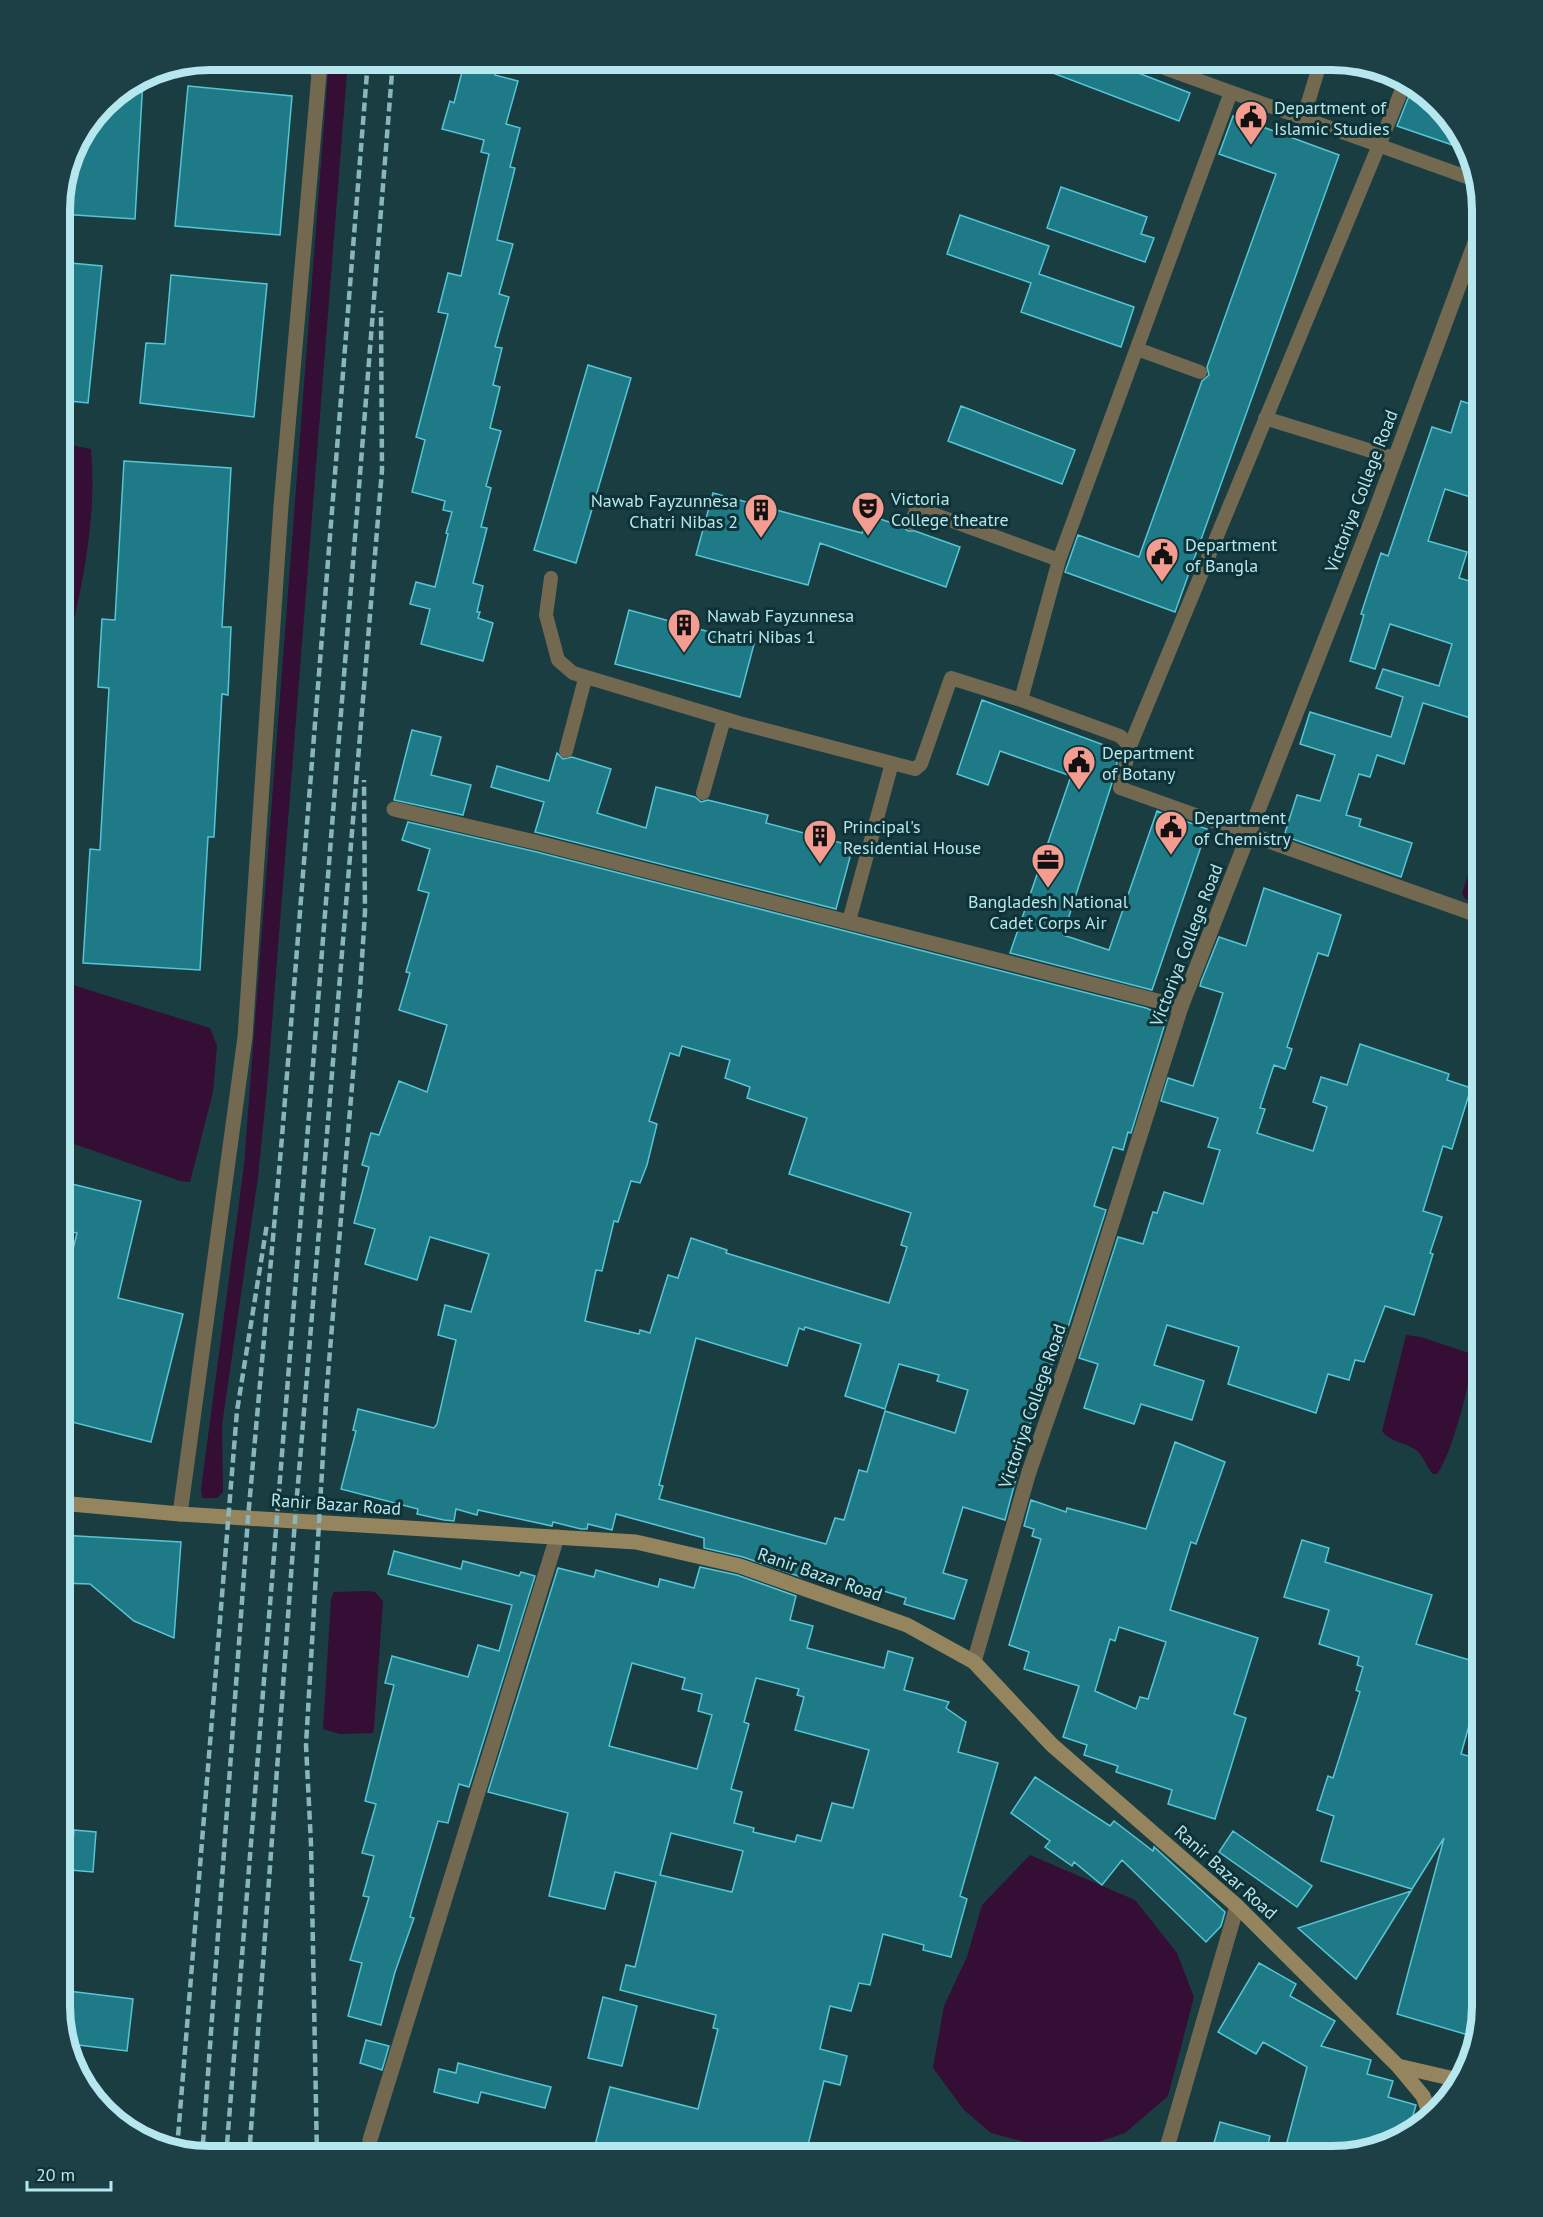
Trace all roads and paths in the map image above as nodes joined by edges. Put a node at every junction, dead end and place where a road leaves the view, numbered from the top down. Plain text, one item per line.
1 (317, 71) edge
2 (1173, 71) edge
3 (1318, 71) edge
4 (1402, 89) edge
5 (1231, 92) junction
6 (1303, 119) junction
7 (1379, 147) junction
8 (1469, 178) edge
9 (1472, 250) edge
10 (1137, 349) junction
11 (1200, 372) dead end
12 (1265, 418) junction
13 (1394, 458) junction
14 (911, 522) dead end
15 (1059, 560) junction
16 (551, 578) dead end
17 (585, 679) junction
18 (1021, 700) junction
19 (724, 719) junction
20 (1130, 746) junction
21 (566, 751) dead end
22 (892, 763) junction
23 (703, 793) dead end
24 (393, 810) dead end
25 (1249, 834) junction
26 (1472, 913) edge
27 (849, 921) junction
28 (1181, 1007) junction
29 (71, 1504) edge
30 (180, 1514) junction
31 (557, 1537) junction
32 (974, 1662) junction
33 (1237, 1906) junction
34 (1398, 2066) junction
35 (1452, 2079) edge
36 (1428, 2108) edge
37 (370, 2140) dead end
38 (1167, 2146) edge

1 - 30 street
2 - 5 lane
3 - 6 lane
4 - 7 lane
5 - 6 lane
5 - 10 lane
6 - 7 lane
7 - 8 lane
7 - 12 lane
9 - 13 street, Victoriya College Road
10 - 11 lane
10 - 15 lane
12 - 13 lane
12 - 20 lane
13 - 25 street, Victoriya College Road
14 - 15 lane
15 - 18 lane
16 - 17 lane
17 - 19 lane
17 - 21 lane
18 - 20 lane
18 - 22 lane
19 - 22 lane
19 - 23 lane
20 - 25 lane
22 - 27 lane
24 - 27 street
25 - 26 street
25 - 28 street, Victoriya College Road
27 - 28 street
28 - 32 street, Victoriya College Road
29 - 30 main road, Ranir Bazar Road
30 - 31 main road, Ranir Bazar Road
31 - 32 main road, Ranir Bazar Road
31 - 37 street
32 - 33 main road, Ranir Bazar Road
33 - 34 main road, Ranir Bazar Road
33 - 38 street
34 - 35 main road
34 - 36 main road, Ranir Bazar Road

